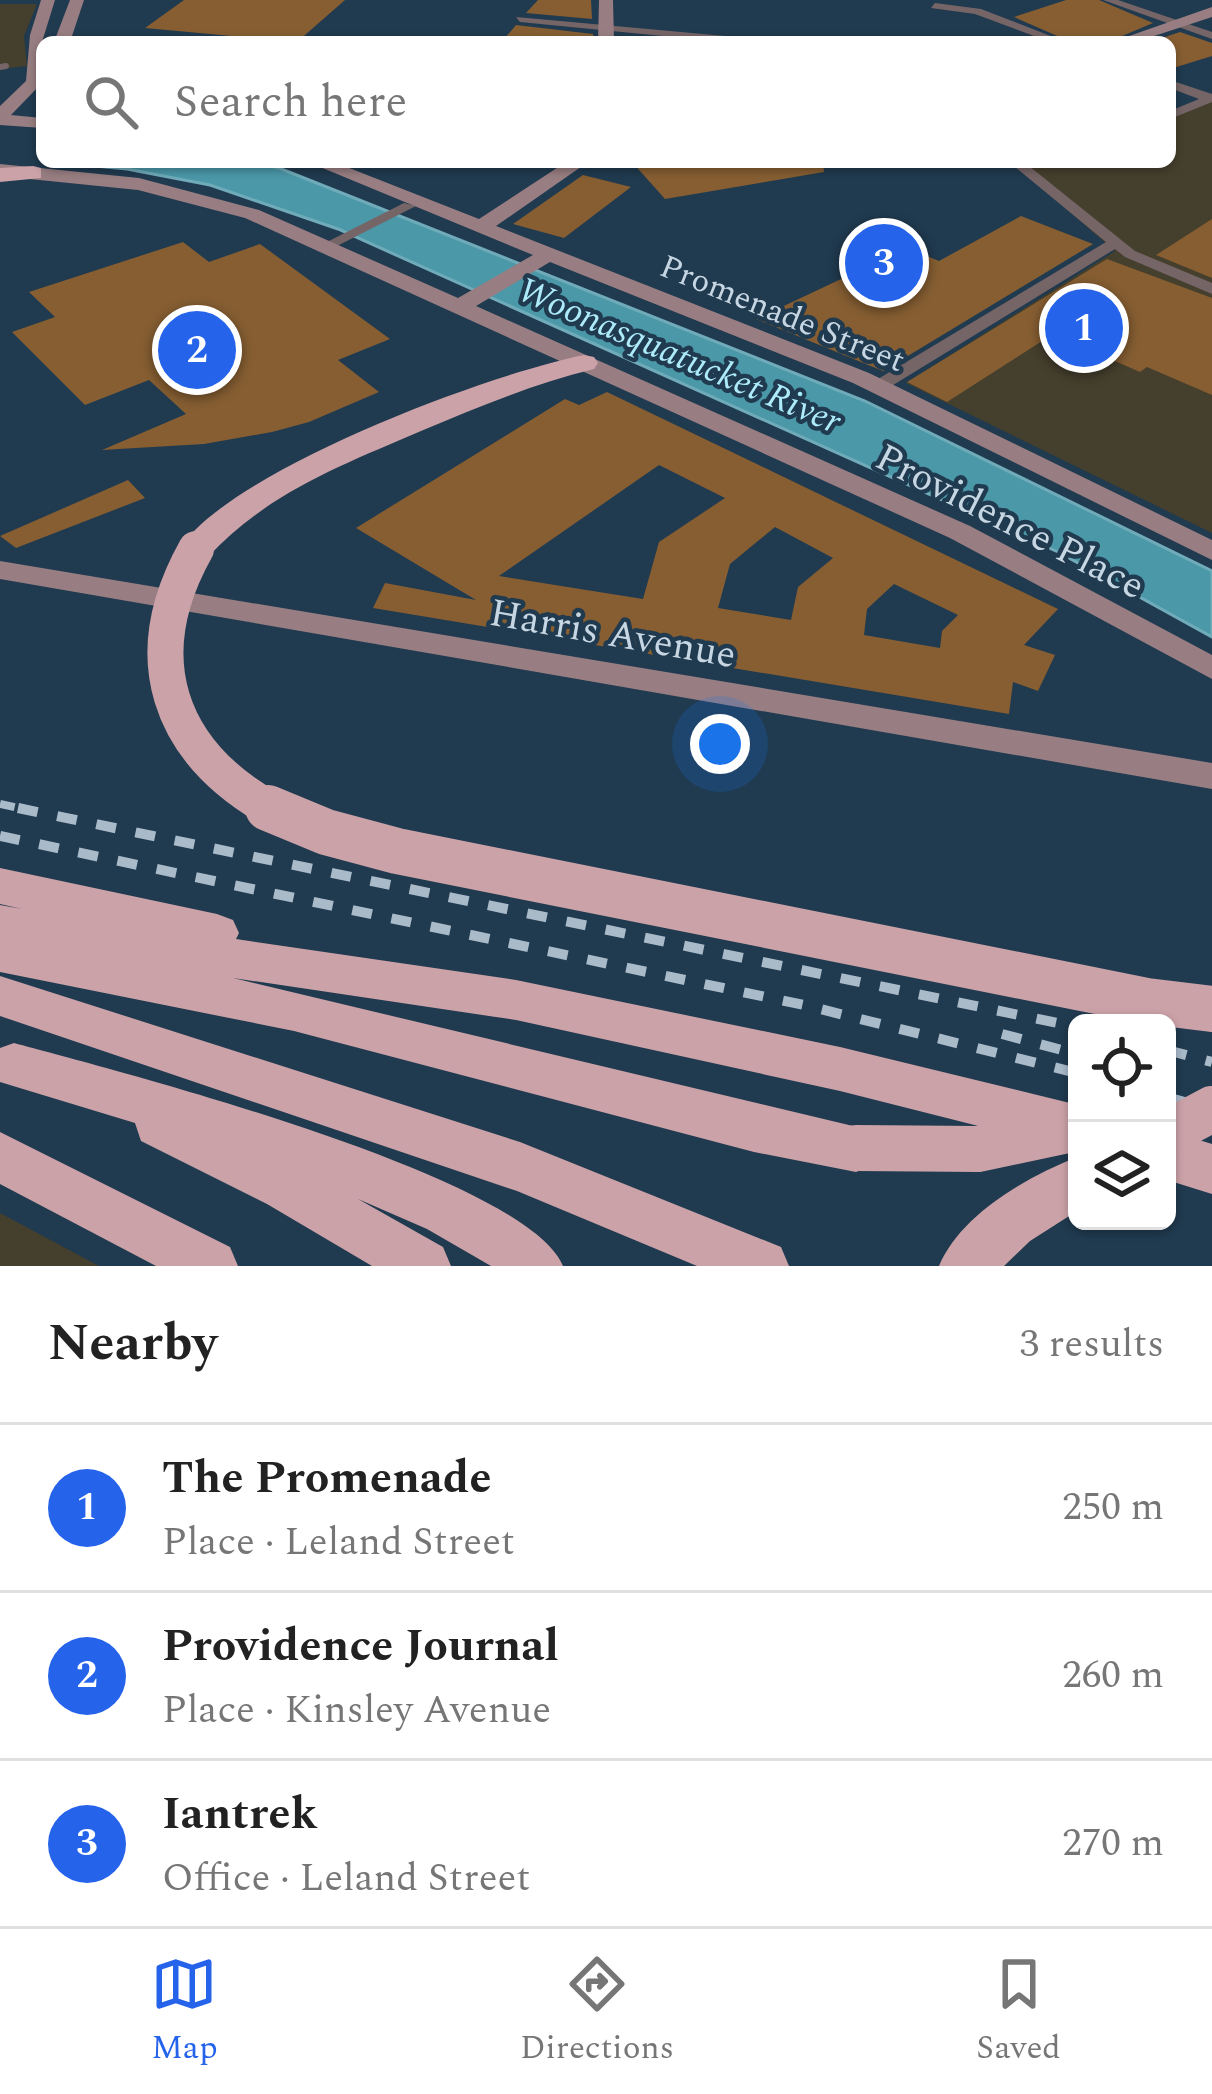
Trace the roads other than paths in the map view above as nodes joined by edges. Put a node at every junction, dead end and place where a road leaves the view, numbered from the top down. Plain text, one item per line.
1 (48, 0) edge
2 (77, 0) edge
3 (606, 0) edge
4 (1108, 0) edge
5 (935, 5) dead end
6 (1212, 12) edge
7 (520, 19) dead end
8 (68, 22) junction
9 (1176, 23) junction
10 (40, 24) junction
11 (606, 34) edge
12 (40, 36) edge
13 (64, 36) edge
14 (641, 36) edge
15 (1044, 36) edge
16 (1138, 36) edge
17 (1212, 36) edge
18 (1176, 86) edge
19 (36, 91) edge
20 (36, 92) edge
21 (1212, 99) edge
22 (0, 102) edge
23 (1176, 113) edge
24 (4, 123) edge
25 (36, 123) edge
26 (333, 168) edge
27 (570, 168) edge
28 (1022, 168) edge
29 (0, 173) edge
30 (34, 173) joint
31 (405, 208) dead end
32 (483, 226) junction
33 (336, 241) dead end
34 (1114, 243) junction
35 (543, 258) junction
36 (1212, 289) edge
37 (466, 303) junction
38 (584, 363) junction
39 (879, 386) junction
40 (1210, 547) edge
41 (0, 570) edge
42 (1212, 668) edge
43 (1212, 776) edge
44 (0, 886) edge
45 (0, 924) edge
46 (0, 953) edge
47 (406, 981) junction
48 (0, 996) edge
49 (1212, 1009) edge
50 (7, 1062) edge
51 (1212, 1089) edge
52 (1176, 1099) edge
53 (1212, 1109) edge
54 (1068, 1126) edge
55 (1176, 1128) edge
56 (1068, 1130) edge
57 (0, 1157) edge
58 (1176, 1158) edge
59 (1212, 1169) edge
60 (1068, 1187) edge
61 (519, 1254) edge
62 (211, 1266) edge
63 (424, 1266) edge
64 (762, 1266) edge
65 (967, 1266) edge

1 - 10 main road
2 - 8 main road
3 - 11 main road
4 - 9 street
5 - 15 street
6 - 9 main road
7 - 11 street
8 - 10 main road
8 - 13 main road
9 - 16 main road
9 - 17 street
10 - 12 main road
11 - 14 street
18 - 21 street
19 - 22 main road
20 - 24 main road
21 - 23 street
24 - 25 main road
26 - 32 main road, Promenade Street
27 - 32 main road
28 - 34 street
29 - 30 highway
30 - 37 main road, Providence Place
31 - 33 street
32 - 35 main road, Promenade Street
34 - 36 street
34 - 39 street
35 - 37 main road
35 - 39 main road, Promenade Street
37 - 38 main road, Providence Place
38 - 42 main road, Providence Place
38 - 49 highway, bridge
39 - 40 main road, Promenade Street
41 - 43 main road, Harris Avenue
44 - 47 highway
45 - 47 highway
46 - 56 highway, bridge
47 - 54 highway
48 - 64 highway
50 - 61 highway
50 - 63 highway
51 - 52 highway
53 - 55 highway, bridge
57 - 62 highway
58 - 59 highway
60 - 65 highway

